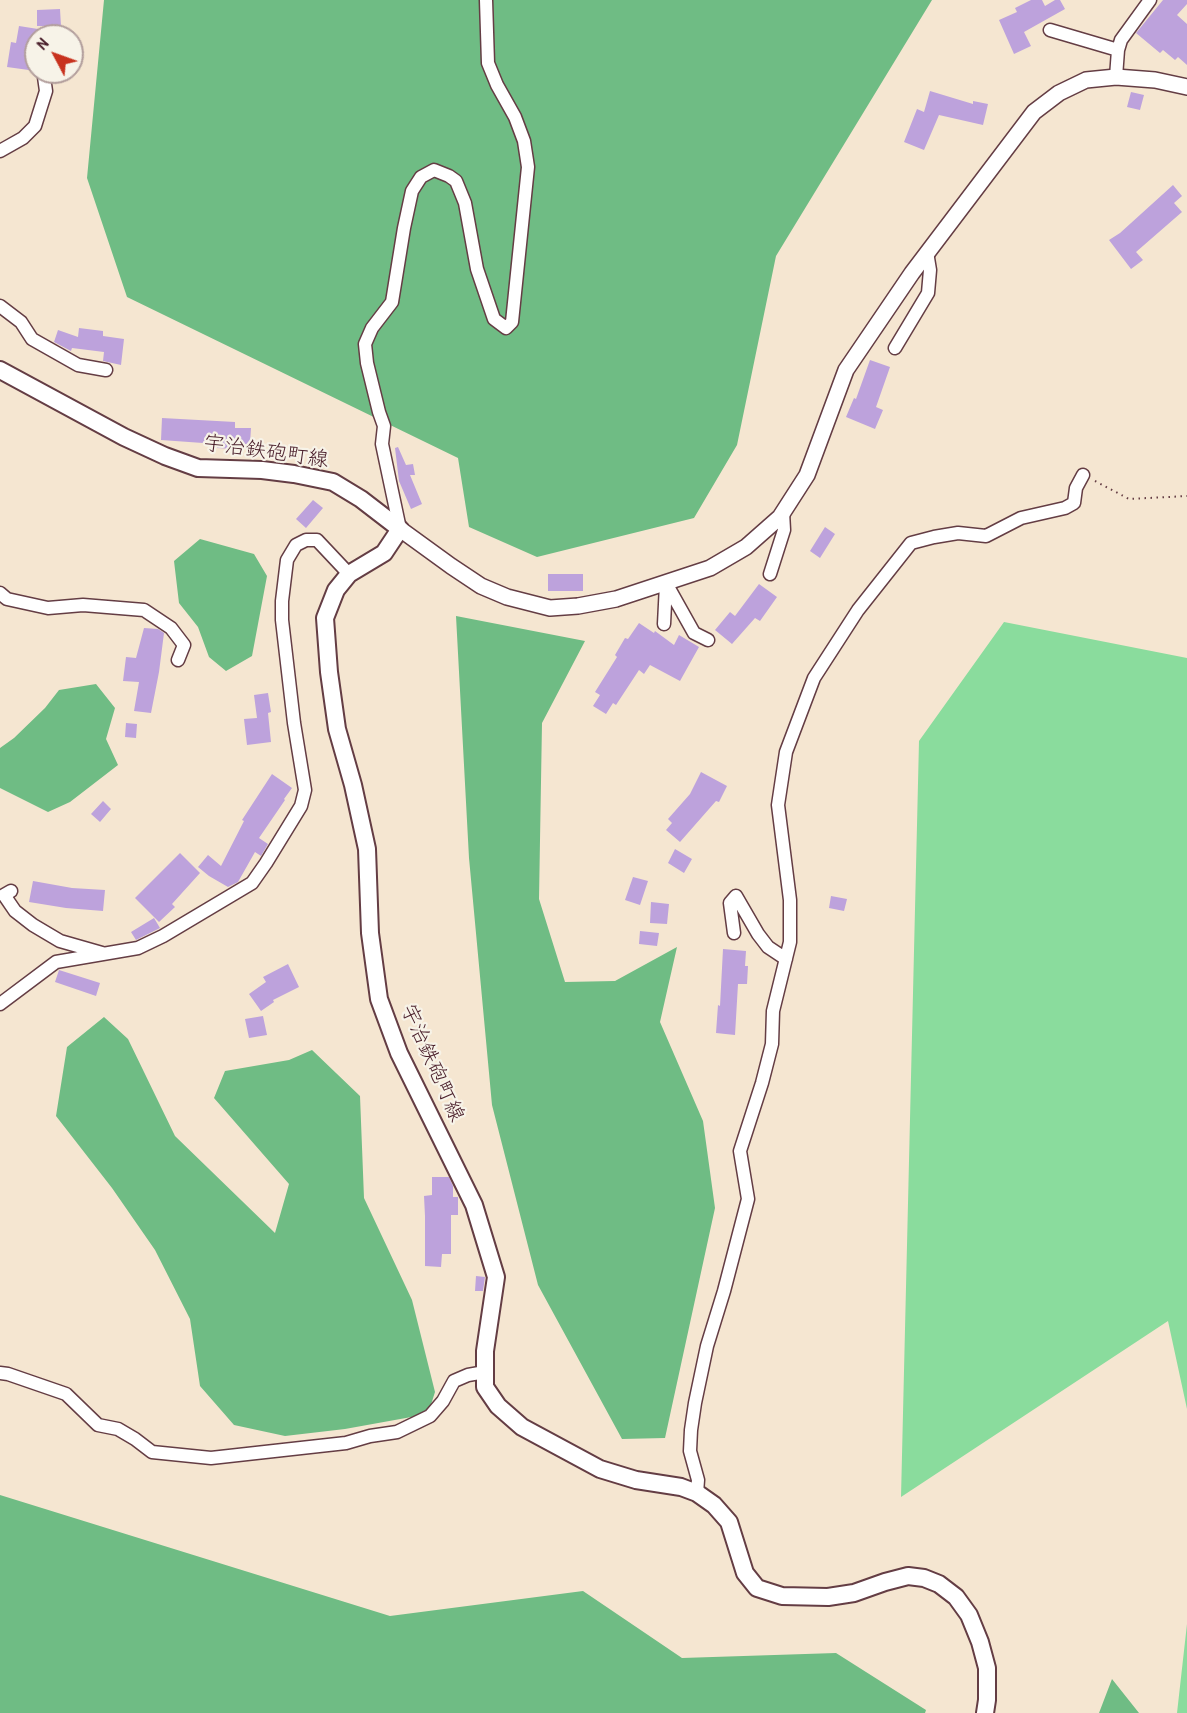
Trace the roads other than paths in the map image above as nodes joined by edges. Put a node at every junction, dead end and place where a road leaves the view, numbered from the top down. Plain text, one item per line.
1 (486, 0) edge
2 (1150, 0) edge
3 (1050, 30) dead end
4 (1118, 50) junction
5 (1116, 76) junction
6 (45, 84) edge
7 (1187, 87) edge
8 (0, 151) edge
9 (927, 252) junction
10 (0, 306) edge
11 (895, 348) dead end
12 (0, 370) edge
13 (106, 370) dead end
14 (1083, 475) road end
15 (783, 512) junction
16 (400, 529) junction
17 (349, 574) junction
18 (770, 574) dead end
19 (666, 583) junction
20 (0, 593) edge
21 (664, 624) dead end
22 (708, 640) dead end
23 (178, 660) dead end
24 (11, 891) dead end
25 (734, 933) dead end
26 (106, 954) junction
27 (786, 959) junction
28 (0, 1004) edge
29 (485, 1372) junction
30 (0, 1373) edge
31 (697, 1493) junction
32 (985, 1713) edge

1 - 16 street
2 - 4 street
3 - 4 street
4 - 5 street
5 - 7 street
5 - 9 street
6 - 8 street
9 - 11 street
9 - 15 street
10 - 13 street
12 - 16 main road, 宇治鉄砲町線
14 - 27 street
15 - 18 street
15 - 19 street
16 - 17 main road, 宇治鉄砲町線
16 - 19 street
17 - 26 street
17 - 29 main road, 宇治鉄砲町線
19 - 21 street
19 - 22 street
20 - 23 street
24 - 26 street
25 - 27 street
26 - 28 street
27 - 31 street
29 - 30 street
29 - 31 main road, 宇治鉄砲町線
31 - 32 main road, 宇治鉄砲町線

